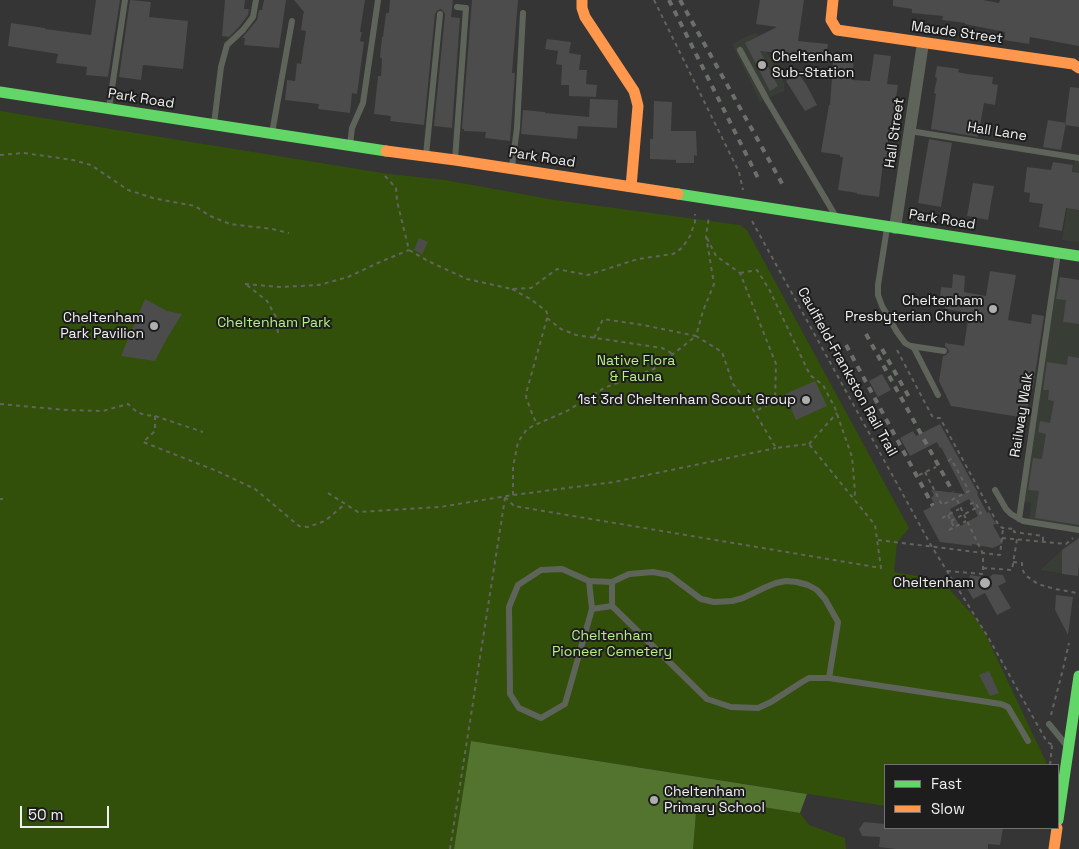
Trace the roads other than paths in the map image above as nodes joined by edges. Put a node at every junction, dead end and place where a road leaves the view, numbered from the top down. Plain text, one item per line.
1 (125, 0) edge
2 (256, 0) edge
3 (378, 0) edge
4 (582, 0) edge
5 (833, 0) edge
6 (457, 6) dead end
7 (523, 13) dead end
8 (440, 14) dead end
9 (292, 21) dead end
10 (923, 43) junction
11 (740, 50) dead end
12 (1079, 68) edge
13 (0, 92) edge
14 (109, 109) junction
15 (214, 125) junction
16 (910, 132) junction
17 (272, 134) junction
18 (350, 146) junction
19 (426, 157) junction
20 (1079, 158) edge
21 (455, 160) junction
22 (512, 169) junction
23 (631, 187) junction
24 (838, 219) junction
25 (892, 227) junction
26 (1058, 253) junction
27 (1079, 256) edge
28 (911, 346) junction
29 (944, 351) dead end
30 (938, 395) dead end
31 (995, 490) dead end
32 (1019, 519) junction
33 (1079, 530) edge
34 (589, 581) junction
35 (612, 582) junction
36 (612, 606) junction
37 (592, 609) junction
38 (829, 678) junction
39 (1078, 680) edge
40 (1049, 724) road end
41 (1028, 740) dead end
42 (1069, 749) junction
43 (1059, 814) edge
44 (1057, 829) edge
45 (1054, 849) edge

1 - 14 lane
2 - 15 lane
3 - 18 lane
4 - 23 street
5 - 10 street, Maude Street
6 - 21 lane
7 - 22 lane
8 - 19 lane
9 - 17 lane
10 - 12 street, Maude Street
10 - 16 street, Hall Street
11 - 24 lane
13 - 14 street, Park Road
14 - 15 street, Park Road
15 - 17 street, Park Road
16 - 20 lane, Hall Lane
16 - 25 street, Hall Street
17 - 18 street, Park Road
18 - 19 street, Park Road
19 - 21 street, Park Road
21 - 22 street, Park Road
22 - 23 street, Park Road
23 - 24 street, Park Road
24 - 25 street, Park Road
25 - 26 street, Park Road
25 - 28 lane
26 - 27 street, Park Road
26 - 32 lane, Railway Walk
28 - 29 lane
28 - 30 lane
31 - 32 lane
32 - 33 lane
34 - 35 lane
34 - 37 lane
34 - 37 lane
35 - 36 lane
35 - 38 lane
36 - 37 lane
36 - 38 lane
38 - 41 lane
39 - 42 street
40 - 42 lane
42 - 43 street
44 - 45 street

